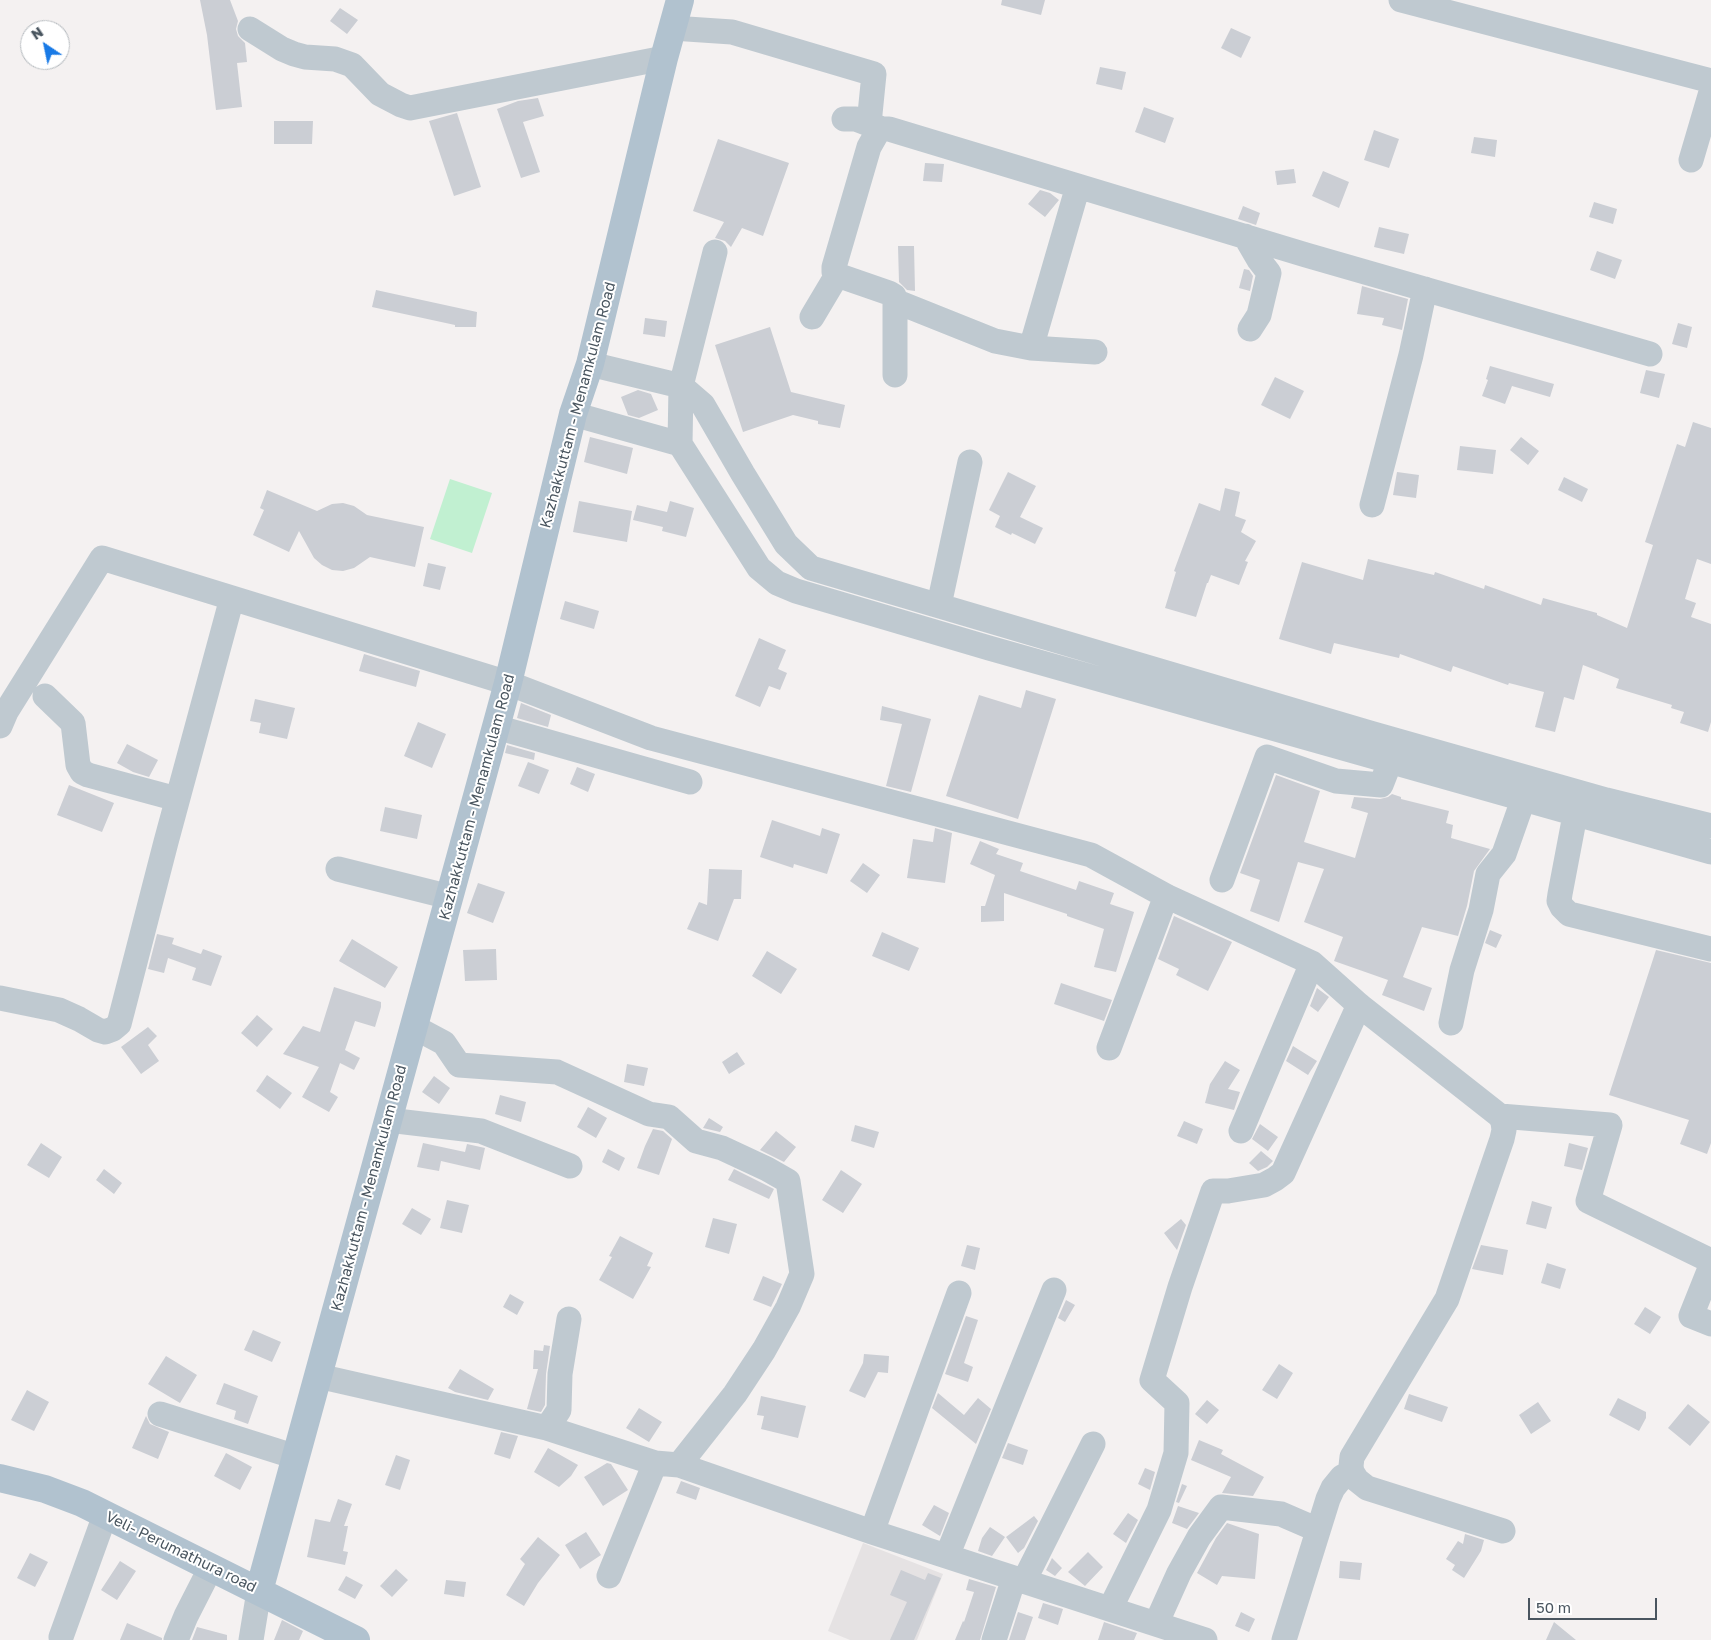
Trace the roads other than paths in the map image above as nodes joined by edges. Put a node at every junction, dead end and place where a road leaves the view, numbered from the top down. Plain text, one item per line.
1 (680, 0) edge
2 (1401, 0) edge
3 (672, 28) junction
4 (250, 29) dead end
5 (664, 58) junction
6 (1711, 81) edge
7 (1711, 92) edge
8 (844, 120) dead end
9 (876, 126) junction
10 (1691, 160) dead end
11 (1078, 186) junction
12 (1245, 236) junction
13 (715, 252) dead end
14 (837, 275) junction
15 (1425, 289) junction
16 (895, 301) junction
17 (812, 317) dead end
18 (1250, 329) dead end
19 (1031, 348) junction
20 (1095, 352) dead end
21 (1650, 354) dead end
22 (590, 364) junction
23 (895, 375) dead end
24 (681, 386) junction
25 (573, 414) junction
26 (680, 444) junction
27 (970, 462) dead end
28 (1372, 505) dead end
29 (232, 598) junction
30 (939, 605) junction
31 (995, 621) junction
32 (989, 648) junction
33 (508, 683) junction
34 (45, 696) dead end
35 (0, 726) edge
36 (496, 727) junction
37 (1367, 744) junction
38 (1390, 762) junction
39 (690, 782) dead end
40 (177, 799) junction
41 (1523, 800) junction
42 (1592, 812) junction
43 (1711, 825) edge
44 (1711, 852) edge
45 (338, 869) dead end
46 (1222, 880) dead end
47 (1166, 896) junction
48 (450, 897) junction
49 (1711, 948) edge
50 (1312, 963) junction
51 (0, 998) edge
52 (1359, 1005) junction
53 (1451, 1023) dead end
54 (414, 1027) junction
55 (1109, 1048) dead end
56 (1500, 1116) junction
57 (388, 1120) junction
58 (1241, 1131) dead end
59 (570, 1166) dead end
60 (1711, 1261) edge
61 (1711, 1266) edge
62 (1054, 1290) dead end
63 (959, 1292) dead end
64 (569, 1319) dead end
65 (1711, 1324) edge
66 (318, 1376) junction
67 (160, 1414) dead end
68 (547, 1428) junction
69 (1093, 1444) dead end
70 (296, 1457) junction
71 (667, 1464) junction
72 (1352, 1472) junction
73 (0, 1478) edge
74 (105, 1515) junction
75 (1318, 1530) junction
76 (1503, 1531) dead end
77 (872, 1532) junction
78 (947, 1556) junction
79 (211, 1567) junction
80 (609, 1576) dead end
81 (1019, 1580) junction
82 (259, 1591) junction
83 (1110, 1609) junction
84 (1156, 1624) junction
85 (62, 1637) dead end
86 (176, 1640) edge
87 (250, 1640) edge
88 (356, 1640) edge
89 (994, 1640) edge
90 (1205, 1640) edge
91 (1284, 1640) edge

1 - 3 main road, Kazhakkuttam - Menamkulam Road
2 - 6 street
3 - 5 main road, Kazhakkuttam - Menamkulam Road
3 - 9 street
4 - 5 street
5 - 22 main road, Kazhakkuttam - Menamkulam Road
7 - 10 street
8 - 9 street
9 - 11 street
9 - 14 street
11 - 12 street
11 - 19 street
12 - 15 street
12 - 18 street
13 - 24 street
14 - 16 street
14 - 17 street
15 - 21 street
15 - 28 street
16 - 19 street
16 - 23 street
19 - 20 street
22 - 24 street
22 - 25 main road, Kazhakkuttam - Menamkulam Road
24 - 26 street
24 - 30 street
25 - 26 street
25 - 33 main road, Kazhakkuttam - Menamkulam Road
26 - 32 street
27 - 30 street
29 - 33 street
29 - 35 street
29 - 40 street
30 - 31 street
31 - 32 street
31 - 37 street
32 - 37 street
33 - 36 main road, Kazhakkuttam - Menamkulam Road
33 - 47 street
34 - 40 street
36 - 39 street
36 - 48 main road, Kazhakkuttam - Menamkulam Road
37 - 38 street
37 - 42 street
38 - 41 street
38 - 46 street
40 - 51 street
41 - 42 street
41 - 53 street
42 - 43 street
42 - 44 street
42 - 49 street
45 - 48 street
47 - 50 street
47 - 55 street
48 - 54 main road, Kazhakkuttam - Menamkulam Road
50 - 52 street
50 - 58 street
52 - 56 street
52 - 83 street
54 - 57 main road, Kazhakkuttam - Menamkulam Road
54 - 71 street
56 - 60 street
56 - 72 street
57 - 59 street
57 - 66 main road, Kazhakkuttam - Menamkulam Road
61 - 65 street
62 - 78 street
63 - 77 street
64 - 68 street
66 - 68 street
66 - 70 main road, Kazhakkuttam - Menamkulam Road
67 - 70 street
68 - 71 street
69 - 81 street
70 - 82 main road, Kazhakkuttam - Menamkulam Road
71 - 77 street
71 - 80 street
72 - 75 street
72 - 76 street
73 - 74 main road, Veli- Perumathura road
74 - 79 main road, Veli- Perumathura road
74 - 85 street
75 - 84 street
75 - 91 street
77 - 78 street
78 - 81 street
79 - 82 main road, Veli- Perumathura road
79 - 86 street
81 - 83 street
81 - 89 street
82 - 87 street
82 - 88 main road, Veli- Perumathura road
83 - 84 street
84 - 90 street

